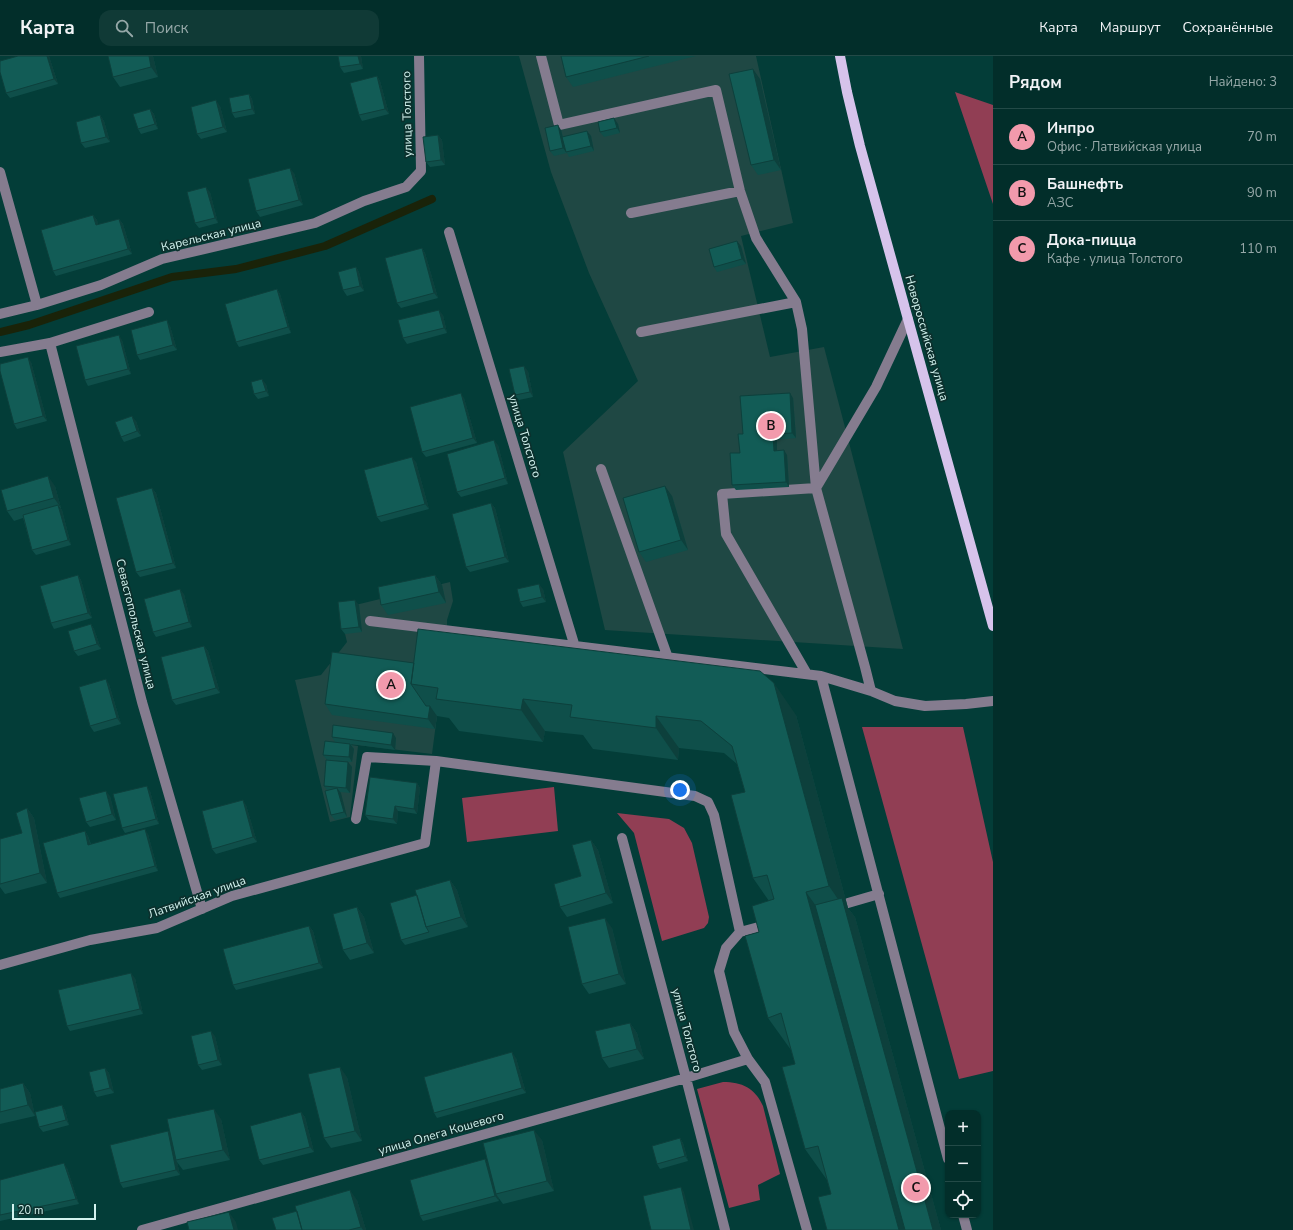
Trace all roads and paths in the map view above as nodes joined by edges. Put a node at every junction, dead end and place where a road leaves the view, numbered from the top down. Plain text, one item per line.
1 (419, 56) edge
2 (541, 56) edge
3 (840, 56) edge
4 (421, 171) joint
5 (0, 172) edge
6 (740, 191) junction
7 (631, 213) dead end
8 (449, 232) dead end
9 (796, 302) junction
10 (37, 305) junction
11 (149, 312) dead end
12 (0, 314) edge
13 (908, 319) junction
14 (641, 332) dead end
15 (50, 343) junction
16 (0, 352) edge
17 (601, 469) dead end
18 (816, 488) junction
19 (370, 621) dead end
20 (993, 626) edge
21 (575, 647) junction
22 (668, 658) junction
23 (807, 674) junction
24 (821, 676) junction
25 (871, 691) junction
26 (993, 701) edge
27 (436, 761) junction
28 (356, 819) dead end
29 (622, 838) dead end
30 (879, 894) junction
31 (848, 903) dead end
32 (202, 909) junction
33 (778, 922) edge
34 (740, 932) junction
35 (0, 964) edge
36 (748, 1059) junction
37 (686, 1078) junction
38 (945, 1147) edge
39 (964, 1218) edge
40 (142, 1230) edge
41 (725, 1230) edge
42 (807, 1230) edge
43 (966, 1230) edge

1 - 4 street, улица Толстого
2 - 6 street
3 - 13 main road, Новороссийская улица
4 - 10 street, Карельская улица
5 - 10 street
6 - 7 street
6 - 9 street
8 - 21 street, улица Толстого
9 - 14 street
9 - 18 street
10 - 12 street, Карельская улица
11 - 15 street
13 - 18 street
13 - 20 main road, Новороссийская улица
15 - 16 street
15 - 32 street, Севастопольская улица
17 - 22 street
18 - 23 street
18 - 25 street
19 - 21 street
21 - 22 street
22 - 23 street
23 - 24 street
24 - 25 street
24 - 30 street
25 - 26 street
27 - 28 street
27 - 32 street, Латвийская улица
27 - 34 street
29 - 37 street, улица Толстого
30 - 31 street
30 - 38 street
32 - 35 street, Латвийская улица
33 - 34 street
34 - 36 street
36 - 37 street, улица Олега Кошевого
36 - 42 street
37 - 40 street, улица Олега Кошевого
37 - 41 street, улица Толстого
39 - 43 street

